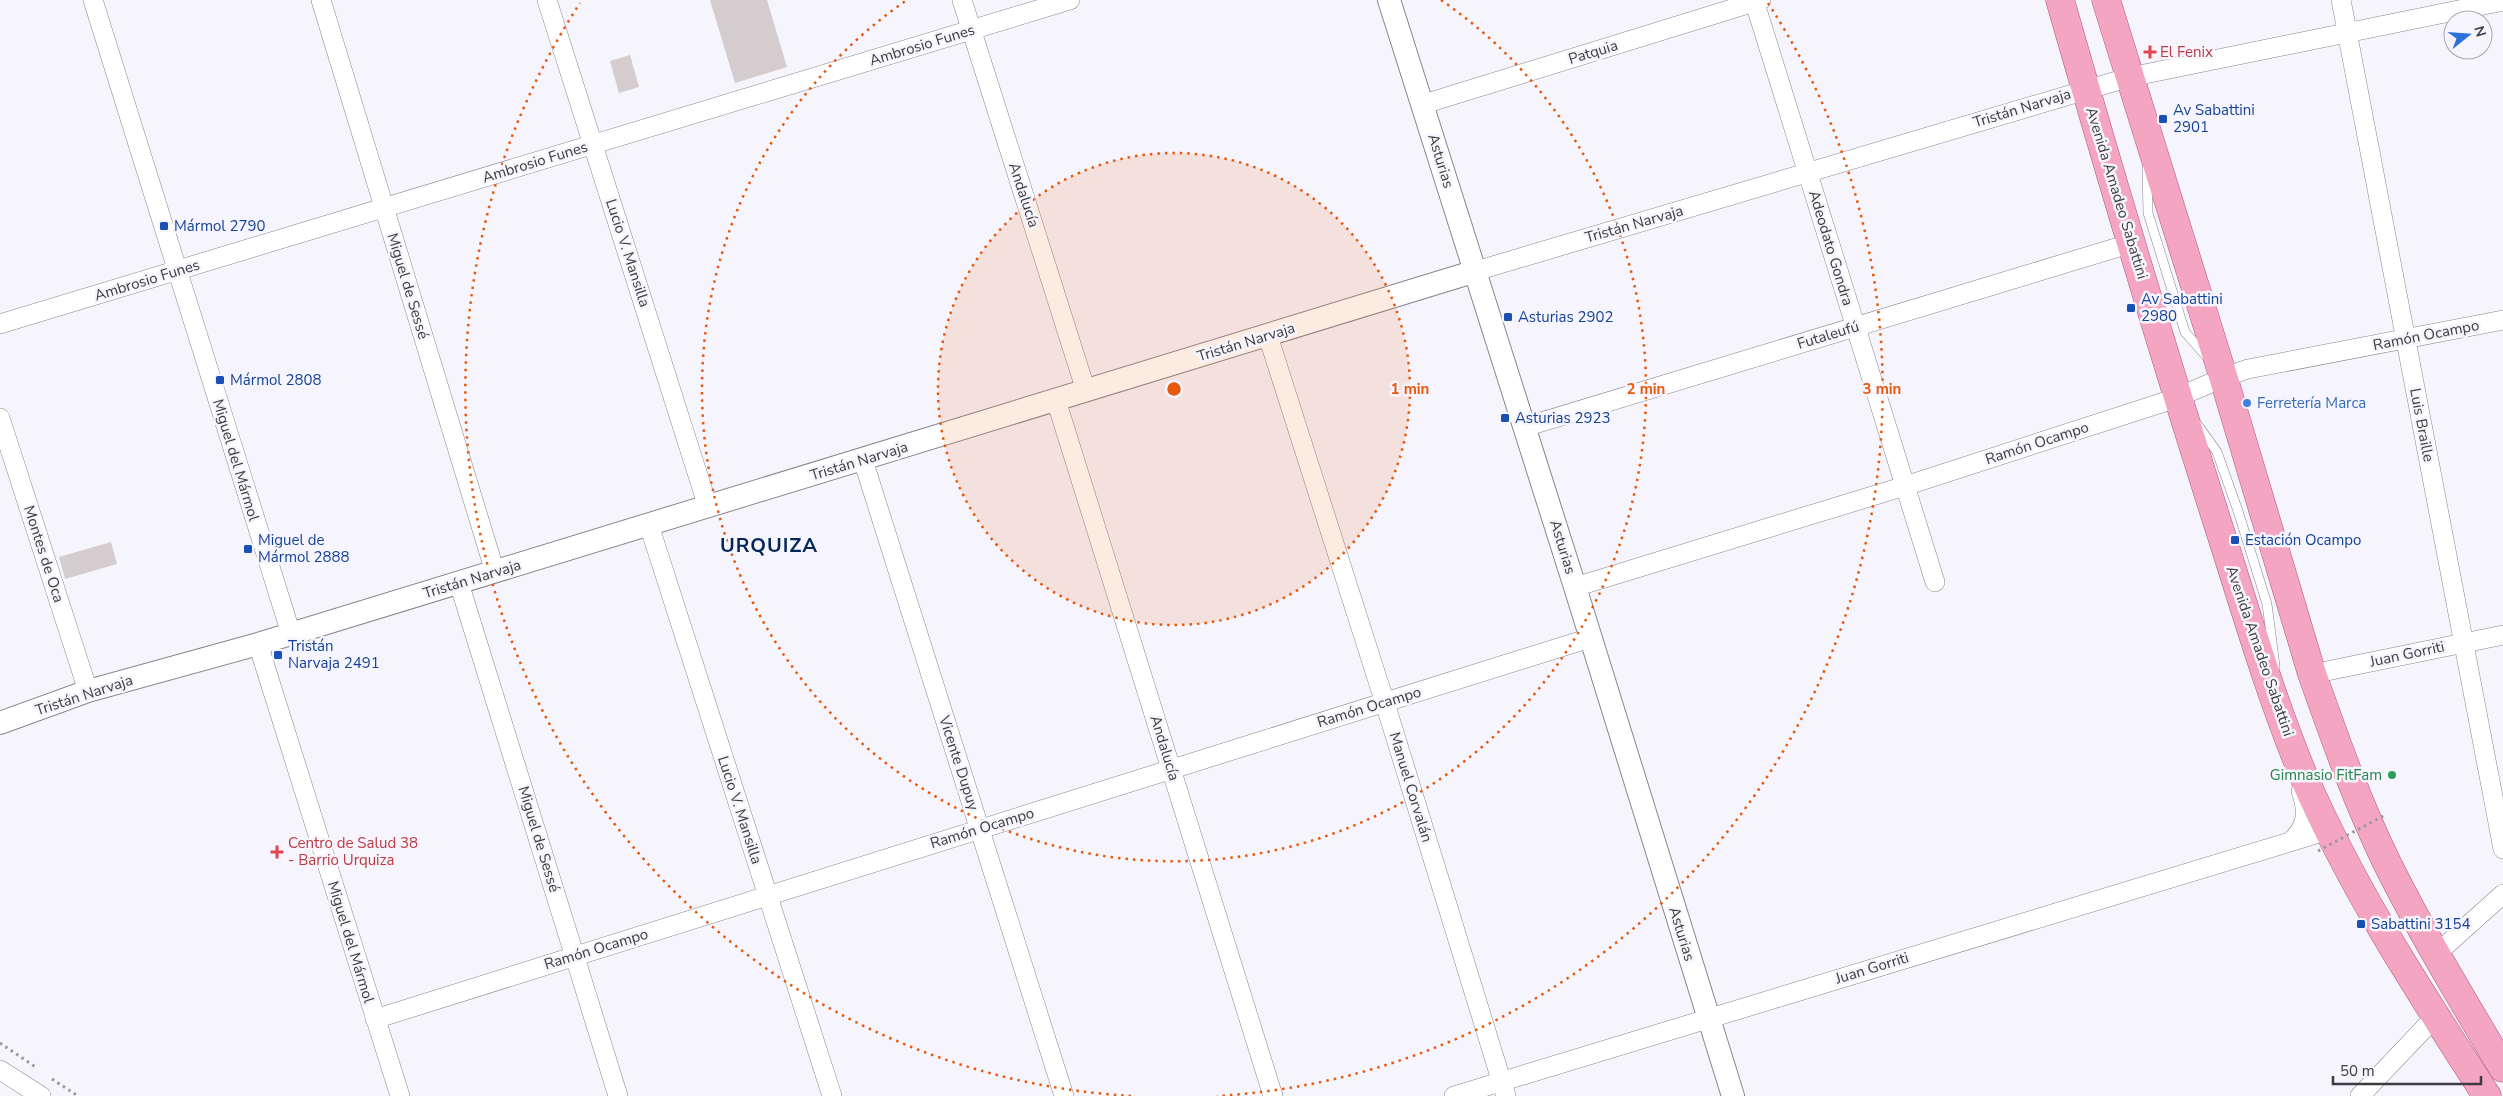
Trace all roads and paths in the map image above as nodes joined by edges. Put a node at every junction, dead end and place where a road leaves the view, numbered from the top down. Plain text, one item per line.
1 (92, 0) edge
2 (321, 0) edge
3 (547, 0) edge
4 (962, 0) edge
5 (1070, 0) edge
6 (1389, 0) edge
7 (2060, 0) edge
8 (2106, 0) edge
9 (2341, 0) edge
10 (1757, 1) edge
11 (2503, 1) edge
12 (972, 30) junction
13 (2347, 33) junction
14 (2130, 77) junction
15 (2086, 89) junction
16 (1424, 104) junction
17 (593, 145) junction
18 (1808, 173) junction
19 (384, 208) junction
20 (2132, 243) junction
21 (178, 270) junction
22 (1476, 271) junction
23 (2503, 320) edge
24 (0, 324) edge
25 (1856, 327) junction
26 (1268, 336) junction
27 (2405, 339) junction
28 (2223, 376) junction
29 (1086, 391) junction
30 (2178, 398) junction
31 (1056, 400) junction
32 (0, 418) edge
33 (1525, 427) junction
34 (863, 460) junction
35 (1905, 486) junction
36 (708, 507) junction
37 (649, 525) junction
38 (496, 572) junction
39 (1935, 582) dead end
40 (459, 583) junction
41 (1575, 587) junction
42 (291, 634) junction
43 (2503, 635) edge
44 (1590, 638) junction
45 (2463, 642) junction
46 (258, 644) junction
47 (2312, 674) junction
48 (88, 691) junction
49 (1385, 702) junction
50 (3, 722) edge
51 (2287, 733) junction
52 (1171, 769) junction
53 (2385, 815) dead end
54 (980, 829) junction
55 (2291, 841) junction
56 (2324, 841) junction
57 (2503, 850) edge
58 (2503, 894) edge
59 (768, 896) junction
60 (2435, 955) junction
61 (575, 956) junction
62 (1708, 1018) junction
63 (375, 1019) junction
64 (2442, 1026) junction
65 (2503, 1068) edge
66 (0, 1070) edge
67 (1504, 1089) edge
68 (41, 1096) edge
69 (400, 1096) edge
70 (618, 1096) edge
71 (832, 1096) edge
72 (1064, 1096) edge
73 (1274, 1096) edge
74 (1454, 1096) edge
75 (1733, 1096) edge
76 (2360, 1096) edge
77 (2487, 1096) edge

1 - 21 street, Miguel del Mármol
2 - 19 street, Miguel de Sessé
3 - 17 street, Lucio V. Mansilla
4 - 12 street, Andalucía
5 - 12 street, Ambrosio Funes
6 - 16 street, Asturias
7 - 15 main road, Avenida Amadeo Sabattini
8 - 14 main road
9 - 13 street, Luis Braille
10 - 16 street, Patquia
10 - 18 street, Adeodato Gondra
11 - 13 street, Tristán Narvaja
12 - 17 street, Ambrosio Funes
12 - 29 street, Andalucía
13 - 14 street, Tristán Narvaja
13 - 27 street, Luis Braille
14 - 15 street, Tristán Narvaja
14 - 28 main road
15 - 18 street, Tristán Narvaja
15 - 20 main road, Avenida Amadeo Sabattini
16 - 22 street, Asturias
17 - 19 street, Ambrosio Funes
17 - 36 street, Lucio V. Mansilla
18 - 22 street, Tristán Narvaja
18 - 25 street, Adeodato Gondra
19 - 21 street, Ambrosio Funes
19 - 38 street, Miguel de Sessé
20 - 25 street, Futaleufú
20 - 30 main road, Avenida Amadeo Sabattini
21 - 24 street, Ambrosio Funes
21 - 42 street, Miguel del Mármol
22 - 26 street, Tristán Narvaja
22 - 33 street, Asturias
23 - 27 street, Ramón Ocampo
25 - 33 street, Futaleufú
25 - 35 street, Adeodato Gondra
26 - 29 street, Tristán Narvaja
26 - 49 street, Manuel Corvalán
27 - 28 street, Ramón Ocampo
27 - 45 street, Luis Braille
28 - 30 street, Ramón Ocampo
28 - 47 main road
29 - 31 street, Tristán Narvaja
30 - 35 street, Ramón Ocampo
30 - 51 main road, Avenida Amadeo Sabattini
31 - 34 street, Tristán Narvaja
31 - 52 street, Andalucía
32 - 48 street, Montes de Oca
33 - 41 street, Asturias
34 - 36 street, Tristán Narvaja
34 - 54 street, Vicente Dupuy
35 - 39 street, Adeodato Gondra
35 - 41 street, Ramón Ocampo
36 - 37 street, Tristán Narvaja
37 - 38 street, Tristán Narvaja
37 - 59 street, Lucio V. Mansilla
38 - 40 street, Tristán Narvaja
40 - 42 street, Tristán Narvaja
40 - 61 street, Miguel de Sessé
41 - 44 street, Asturias
42 - 46 street, Tristán Narvaja
43 - 45 street, Juan Gorriti
44 - 49 street, Ramón Ocampo
44 - 62 street, Asturias
45 - 47 street, Juan Gorriti
45 - 57 street, Luis Braille
46 - 48 street, Tristán Narvaja
46 - 63 street, Miguel del Mármol
47 - 60 main road
48 - 50 street, Tristán Narvaja
49 - 52 street, Ramón Ocampo
49 - 67 street, Manuel Corvalán
51 - 55 street
51 - 56 main road, Avenida Amadeo Sabattini
52 - 54 street, Ramón Ocampo
52 - 73 street, Andalucía
53 - 56 path, bridge
54 - 59 street, Ramón Ocampo
54 - 72 street, Vicente Dupuy
55 - 56 street, Juan Gorriti
55 - 62 street, Juan Gorriti
56 - 64 main road, Avenida Amadeo Sabattini
58 - 60 street
59 - 61 street, Ramón Ocampo
59 - 71 street, Lucio V. Mansilla
60 - 65 main road
61 - 63 street, Ramón Ocampo
61 - 70 street, Miguel de Sessé
62 - 67 street, Juan Gorriti
62 - 75 street, Asturias
63 - 69 street, Miguel del Mármol
64 - 76 street
64 - 77 main road, Avenida Amadeo Sabattini
66 - 68 street
67 - 74 street, Juan Gorriti

